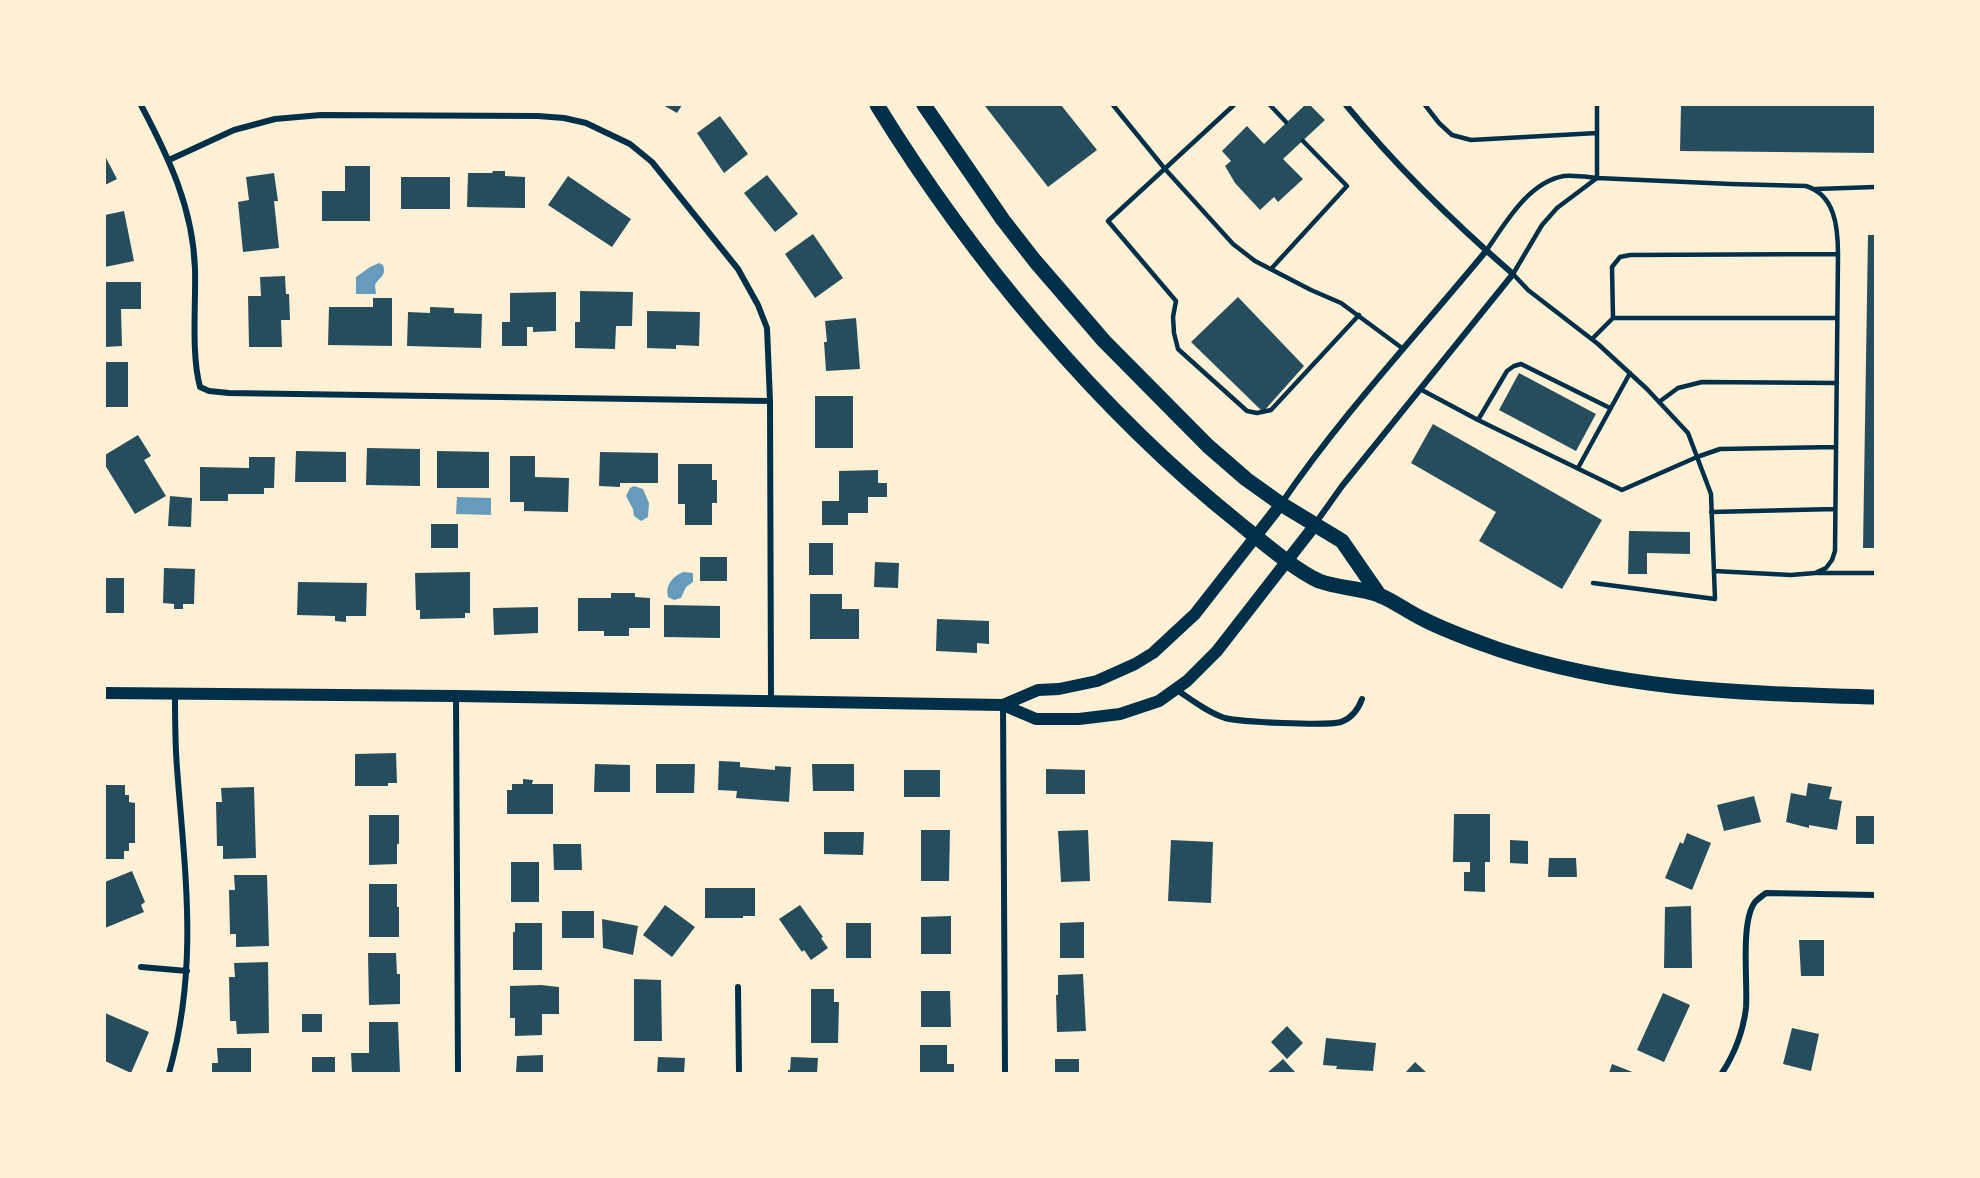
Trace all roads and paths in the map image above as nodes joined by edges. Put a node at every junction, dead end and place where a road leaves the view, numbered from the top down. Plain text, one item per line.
1 (141, 105) edge
2 (878, 105) edge
3 (924, 105) edge
4 (1113, 105) edge
5 (1234, 105) edge
6 (1270, 105) edge
7 (1346, 105) edge
8 (1425, 105) edge
9 (1597, 105) edge
10 (1286, 122) dead end
11 (1597, 133) junction
12 (1303, 141) dead end
13 (169, 160) junction
14 (1165, 169) junction
15 (1597, 178) junction
16 (1875, 187) edge
17 (1816, 189) junction
18 (1486, 251) junction
19 (1838, 254) junction
20 (1271, 269) junction
21 (1513, 274) junction
22 (1359, 315) junction
23 (1613, 318) junction
24 (1837, 318) junction
25 (1592, 339) junction
26 (1402, 348) junction
27 (1630, 374) junction
28 (1837, 383) junction
29 (1420, 389) junction
30 (770, 400) junction
31 (1659, 402) junction
32 (1610, 408) junction
33 (1478, 420) junction
34 (1836, 447) junction
35 (1697, 457) junction
36 (1578, 468) junction
37 (1281, 504) junction
38 (1835, 509) junction
39 (1711, 512) junction
40 (1315, 525) junction
41 (1256, 537) junction
42 (1287, 560) junction
43 (1714, 571) junction
44 (1815, 573) junction
45 (1875, 573) edge
46 (1593, 583) dead end
47 (1380, 596) junction
48 (1177, 690) junction
49 (105, 693) edge
50 (174, 693) junction
51 (456, 696) junction
52 (1875, 697) edge
53 (1362, 699) dead end
54 (771, 701) junction
55 (1003, 705) junction
56 (1875, 895) edge
57 (141, 967) dead end
58 (187, 971) junction
59 (738, 987) dead end
60 (169, 1073) edge
61 (458, 1073) edge
62 (738, 1073) edge
63 (1005, 1073) edge
64 (1722, 1073) edge

1 - 13 street
2 - 41 main road
3 - 37 main road
4 - 14 lane
5 - 14 lane
6 - 10 lane
7 - 18 street
8 - 11 lane
9 - 11 lane
11 - 15 lane
12 - 20 lane
13 - 30 street
13 - 30 street
14 - 20 lane
14 - 22 lane
15 - 17 lane
15 - 18 lane
15 - 21 lane
16 - 17 lane
17 - 19 lane
18 - 21 street
18 - 26 street
19 - 23 lane
19 - 24 lane
20 - 22 lane
21 - 25 lane
21 - 29 street
22 - 26 lane
23 - 24 lane
23 - 25 lane
24 - 28 lane
25 - 27 lane
26 - 37 street
27 - 31 lane
27 - 32 lane
28 - 31 lane
28 - 34 lane
29 - 33 lane
29 - 40 street
30 - 54 street
31 - 35 lane
32 - 33 lane
32 - 36 lane
33 - 36 lane
34 - 35 lane
34 - 38 lane
35 - 36 lane
35 - 39 lane
37 - 40 main road
37 - 41 main road
38 - 39 lane
38 - 44 lane
39 - 43 lane
40 - 42 main road
40 - 47 main road
41 - 42 main road
41 - 55 main road
42 - 47 main road
42 - 48 main road
43 - 44 lane
43 - 46 lane
44 - 45 lane
47 - 52 main road
48 - 53 street
48 - 55 main road
49 - 50 main road
50 - 51 main road
50 - 58 street
51 - 54 main road
51 - 61 street
54 - 55 main road
55 - 63 street
56 - 64 street
57 - 58 street
58 - 60 street
59 - 62 street

